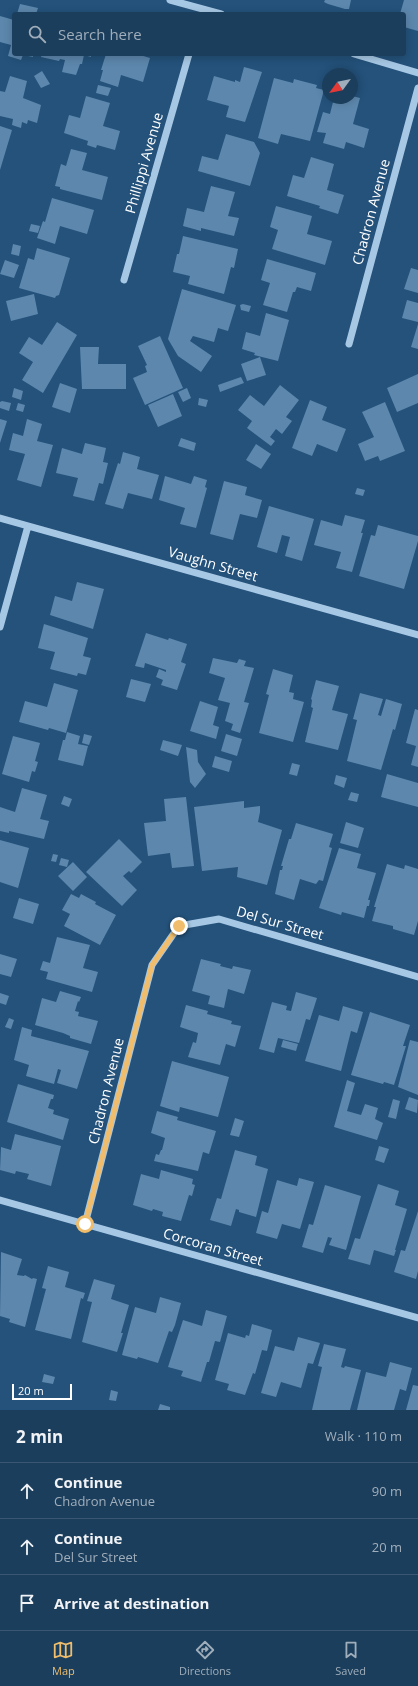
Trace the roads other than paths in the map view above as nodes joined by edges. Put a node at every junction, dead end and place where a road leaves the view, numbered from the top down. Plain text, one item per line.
1 (170, 0) edge
2 (201, 11) edge
3 (188, 56) edge
4 (361, 56) edge
5 (418, 73) edge
6 (418, 88) edge
7 (124, 280) dead end
8 (348, 344) dead end
9 (0, 518) edge
10 (28, 526) junction
11 (0, 627) edge
12 (418, 634) edge
13 (152, 965) joint
14 (418, 976) edge
15 (0, 1200) edge
16 (85, 1224) junction
17 (418, 1318) edge

1 - 2 street
3 - 7 street, Phillippi Avenue
4 - 5 street
6 - 8 street, Chadron Avenue
9 - 10 street, Vaughn Street
10 - 11 street
10 - 12 street, Vaughn Street
13 - 14 street, Del Sur Street
13 - 16 street, Chadron Avenue
15 - 16 street, Corcoran Street
16 - 17 street, Corcoran Street

